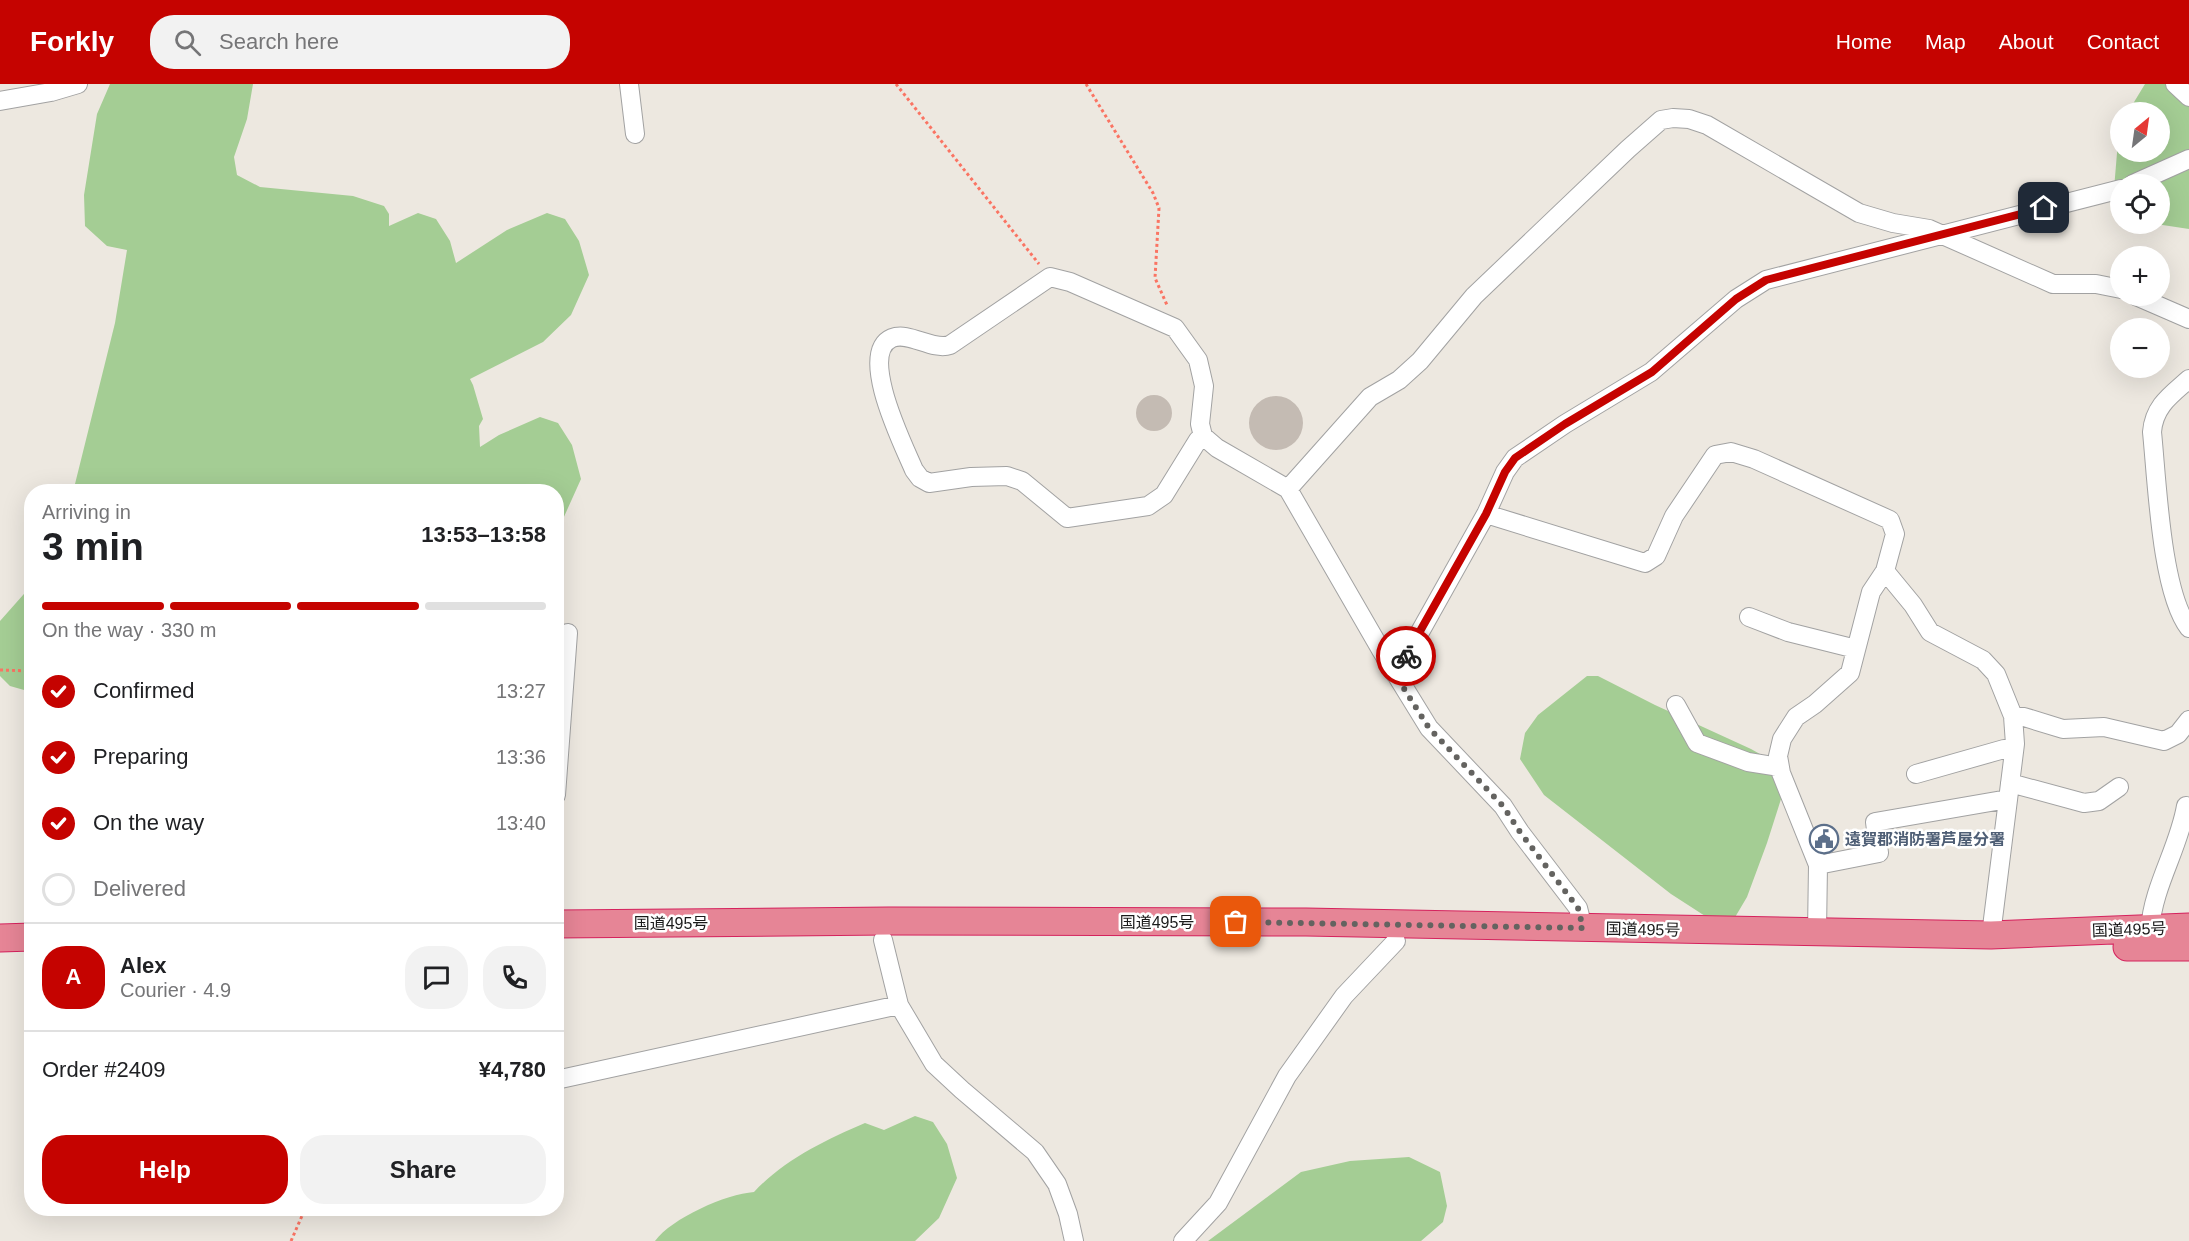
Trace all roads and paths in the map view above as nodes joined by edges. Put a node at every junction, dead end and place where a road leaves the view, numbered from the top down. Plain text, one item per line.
1 (78, 84) edge
2 (629, 84) edge
3 (896, 84) edge
4 (1086, 84) edge
5 (2175, 84) edge
6 (2189, 97) edge
7 (0, 101) edge
8 (635, 134) dead end
9 (2189, 159) edge
10 (2155, 174) edge
11 (2110, 192) edge
12 (1945, 235) junction
13 (1050, 277) junction
14 (2110, 287) edge
15 (2159, 306) edge
16 (2189, 319) edge
17 (1175, 328) junction
18 (2189, 379) edge
19 (1203, 436) junction
20 (1288, 489) junction
21 (1486, 514) junction
22 (1885, 571) junction
23 (1749, 617) dead end
24 (2189, 628) edge
25 (568, 633) dead end
26 (1856, 649) junction
27 (0, 670) edge
28 (24, 671) edge
29 (1394, 673) junction
30 (564, 687) edge
31 (1676, 705) dead end
32 (2013, 716) junction
33 (2189, 720) edge
34 (2014, 749) junction
35 (1780, 767) junction
36 (1916, 774) dead end
37 (2118, 787) dead end
38 (2009, 791) junction
39 (2186, 806) dead end
40 (1818, 865) junction
41 (564, 924) edge
42 (2189, 927) edge
43 (1583, 928) junction
44 (2150, 928) junction
45 (1817, 932) junction
46 (1991, 935) junction
47 (24, 937) edge
48 (0, 938) edge
49 (884, 940) junction
50 (1396, 940) junction
51 (564, 941) edge
52 (2189, 947) edge
53 (899, 1005) junction
54 (564, 1078) edge
55 (303, 1216) edge
56 (291, 1241) edge
57 (1074, 1241) edge
58 (1183, 1241) edge

1 - 7 street
2 - 8 street
3 - 13 path
4 - 17 path
5 - 6 street
9 - 10 street
11 - 12 street
12 - 14 street
12 - 20 street
12 - 21 street
13 - 17 street
13 - 19 street
15 - 16 street
17 - 19 street
18 - 24 street
19 - 20 street
20 - 29 street
21 - 22 street
21 - 29 street
22 - 26 street
22 - 32 street
23 - 26 street
25 - 30 street
26 - 35 street
27 - 28 path
29 - 43 street
31 - 35 street
32 - 33 street
32 - 34 street
34 - 36 street
34 - 38 street
35 - 40 street
37 - 38 street
38 - 40 street
38 - 46 street
39 - 44 street
40 - 45 street
41 - 43 highway, 国道495号
42 - 44 highway, 国道495号
43 - 45 highway, 国道495号
44 - 46 highway, 国道495号
45 - 46 highway, 国道495号
47 - 48 highway
49 - 50 highway, 国道495号
49 - 51 highway, 国道495号
49 - 53 street
50 - 52 highway, 国道495号
50 - 58 street
53 - 54 street
53 - 57 street
55 - 56 path

